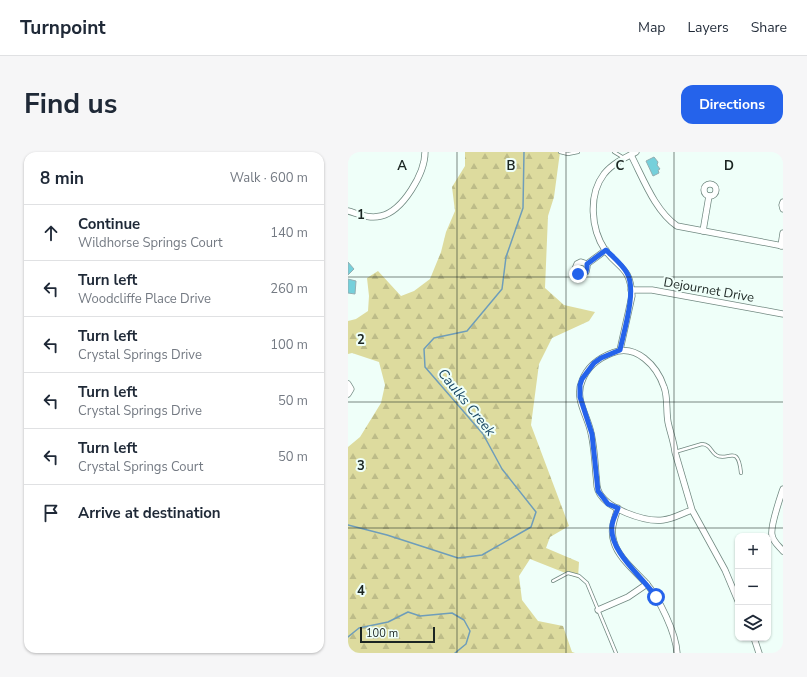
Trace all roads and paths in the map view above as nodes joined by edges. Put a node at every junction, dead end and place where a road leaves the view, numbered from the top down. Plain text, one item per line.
1 (425, 152) edge
2 (560, 152) edge
3 (578, 152) edge
4 (614, 152) edge
5 (633, 153) edge
6 (625, 158) junction
7 (709, 196) dead end
8 (783, 202) edge
9 (783, 209) edge
10 (348, 211) edge
11 (702, 231) junction
12 (783, 233) edge
13 (782, 246) edge
14 (606, 250) junction
15 (587, 264) dead end
16 (631, 290) junction
17 (783, 314) edge
18 (620, 350) junction
19 (348, 384) edge
20 (348, 394) edge
21 (675, 452) junction
22 (741, 472) dead end
23 (783, 489) edge
24 (618, 508) junction
25 (692, 510) junction
26 (783, 551) edge
27 (553, 581) dead end
28 (647, 584) junction
29 (735, 594) edge
30 (598, 610) junction
31 (755, 641) edge
32 (616, 653) edge
33 (677, 653) edge
34 (759, 653) edge

1 - 10 street
2 - 3 lane
4 - 6 lane
5 - 6 street
5 - 11 street
6 - 14 street
7 - 11 street
8 - 9 street
11 - 13 street
12 - 13 street
14 - 15 street
14 - 16 street
16 - 17 street, Dejournet Drive
16 - 18 street
18 - 21 street
18 - 24 street
19 - 20 street
21 - 22 lane
21 - 25 street
23 - 26 street
24 - 25 street
24 - 28 street
25 - 29 street
27 - 30 lane
28 - 30 street
28 - 33 street
30 - 32 lane
31 - 34 street

